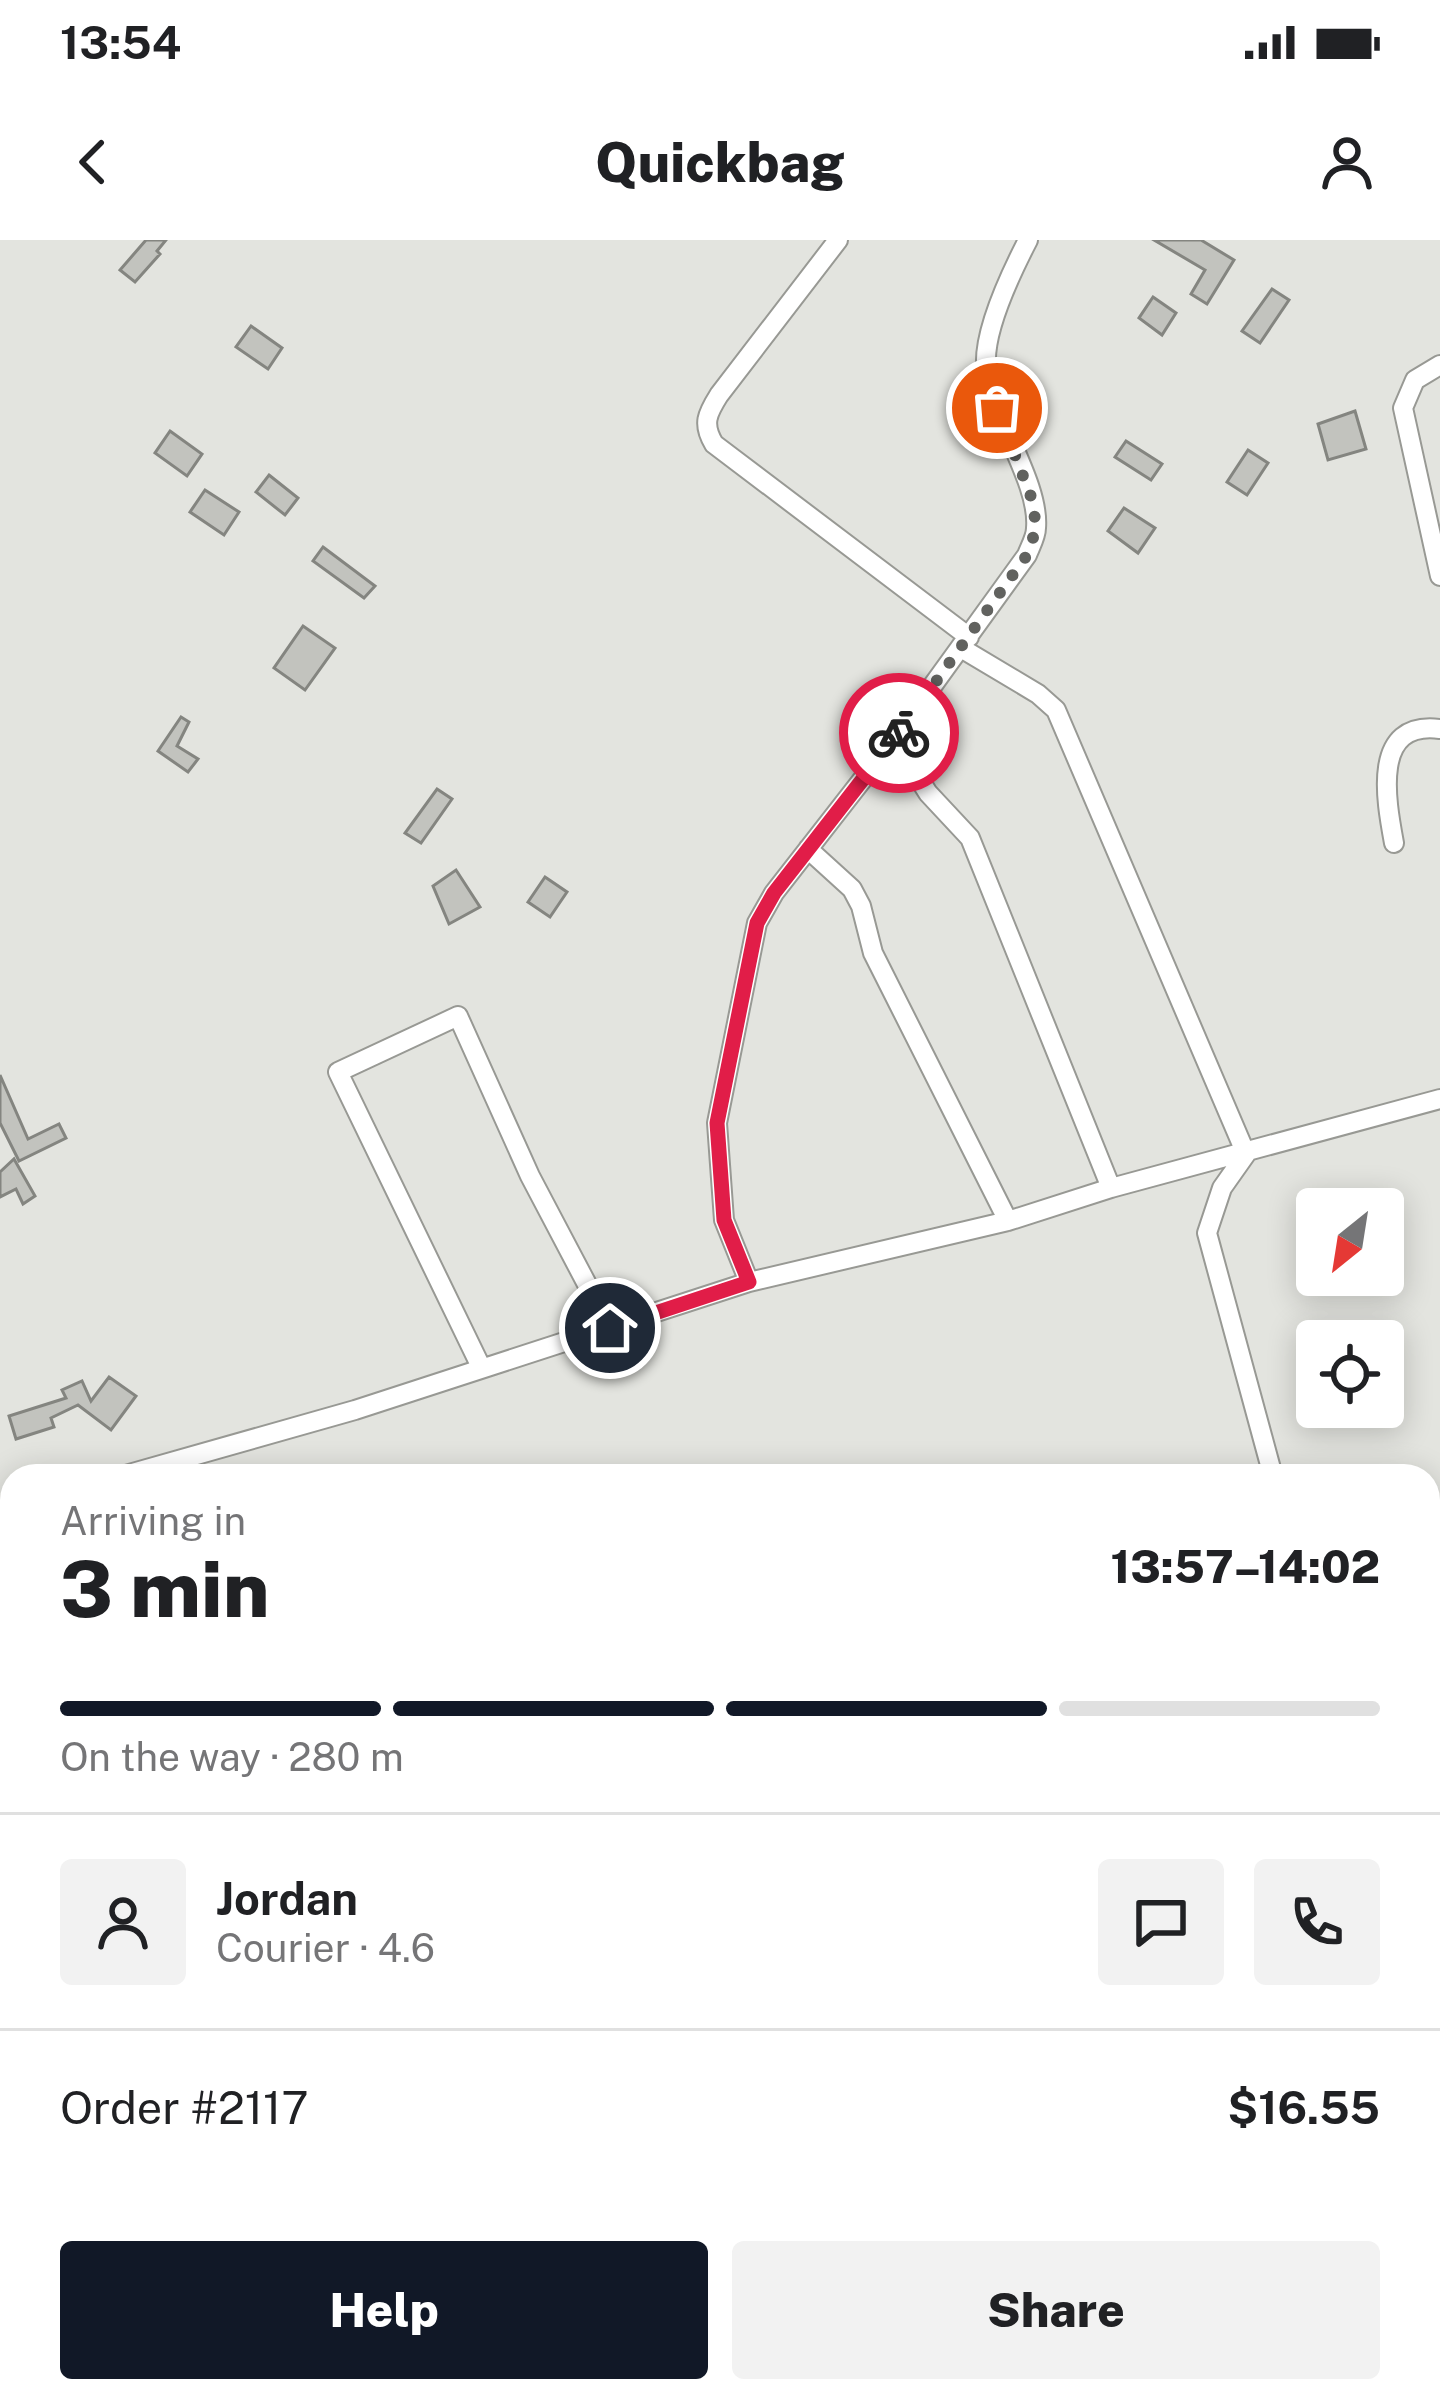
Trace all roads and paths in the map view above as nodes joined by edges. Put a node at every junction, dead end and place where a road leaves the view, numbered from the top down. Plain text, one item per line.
1 (838, 240) edge
2 (1028, 240) edge
3 (1440, 364) edge
4 (1440, 576) edge
5 (965, 642) junction
6 (1440, 729) edge
7 (894, 740) junction
8 (1394, 843) dead end
9 (808, 849) junction
10 (1440, 1099) edge
11 (1246, 1154) junction
12 (1112, 1188) junction
13 (1008, 1221) junction
14 (749, 1282) junction
15 (610, 1328) junction
16 (481, 1366) junction
17 (173, 1464) edge
18 (1270, 1464) edge

1 - 5 street
2 - 5 street
3 - 4 street
5 - 7 street
5 - 11 street
6 - 8 street
7 - 9 street
7 - 12 street
9 - 13 street
9 - 14 street
10 - 11 street
11 - 12 street
11 - 18 street
12 - 13 street
13 - 14 street
14 - 15 street
15 - 16 street
15 - 16 street
16 - 17 street

